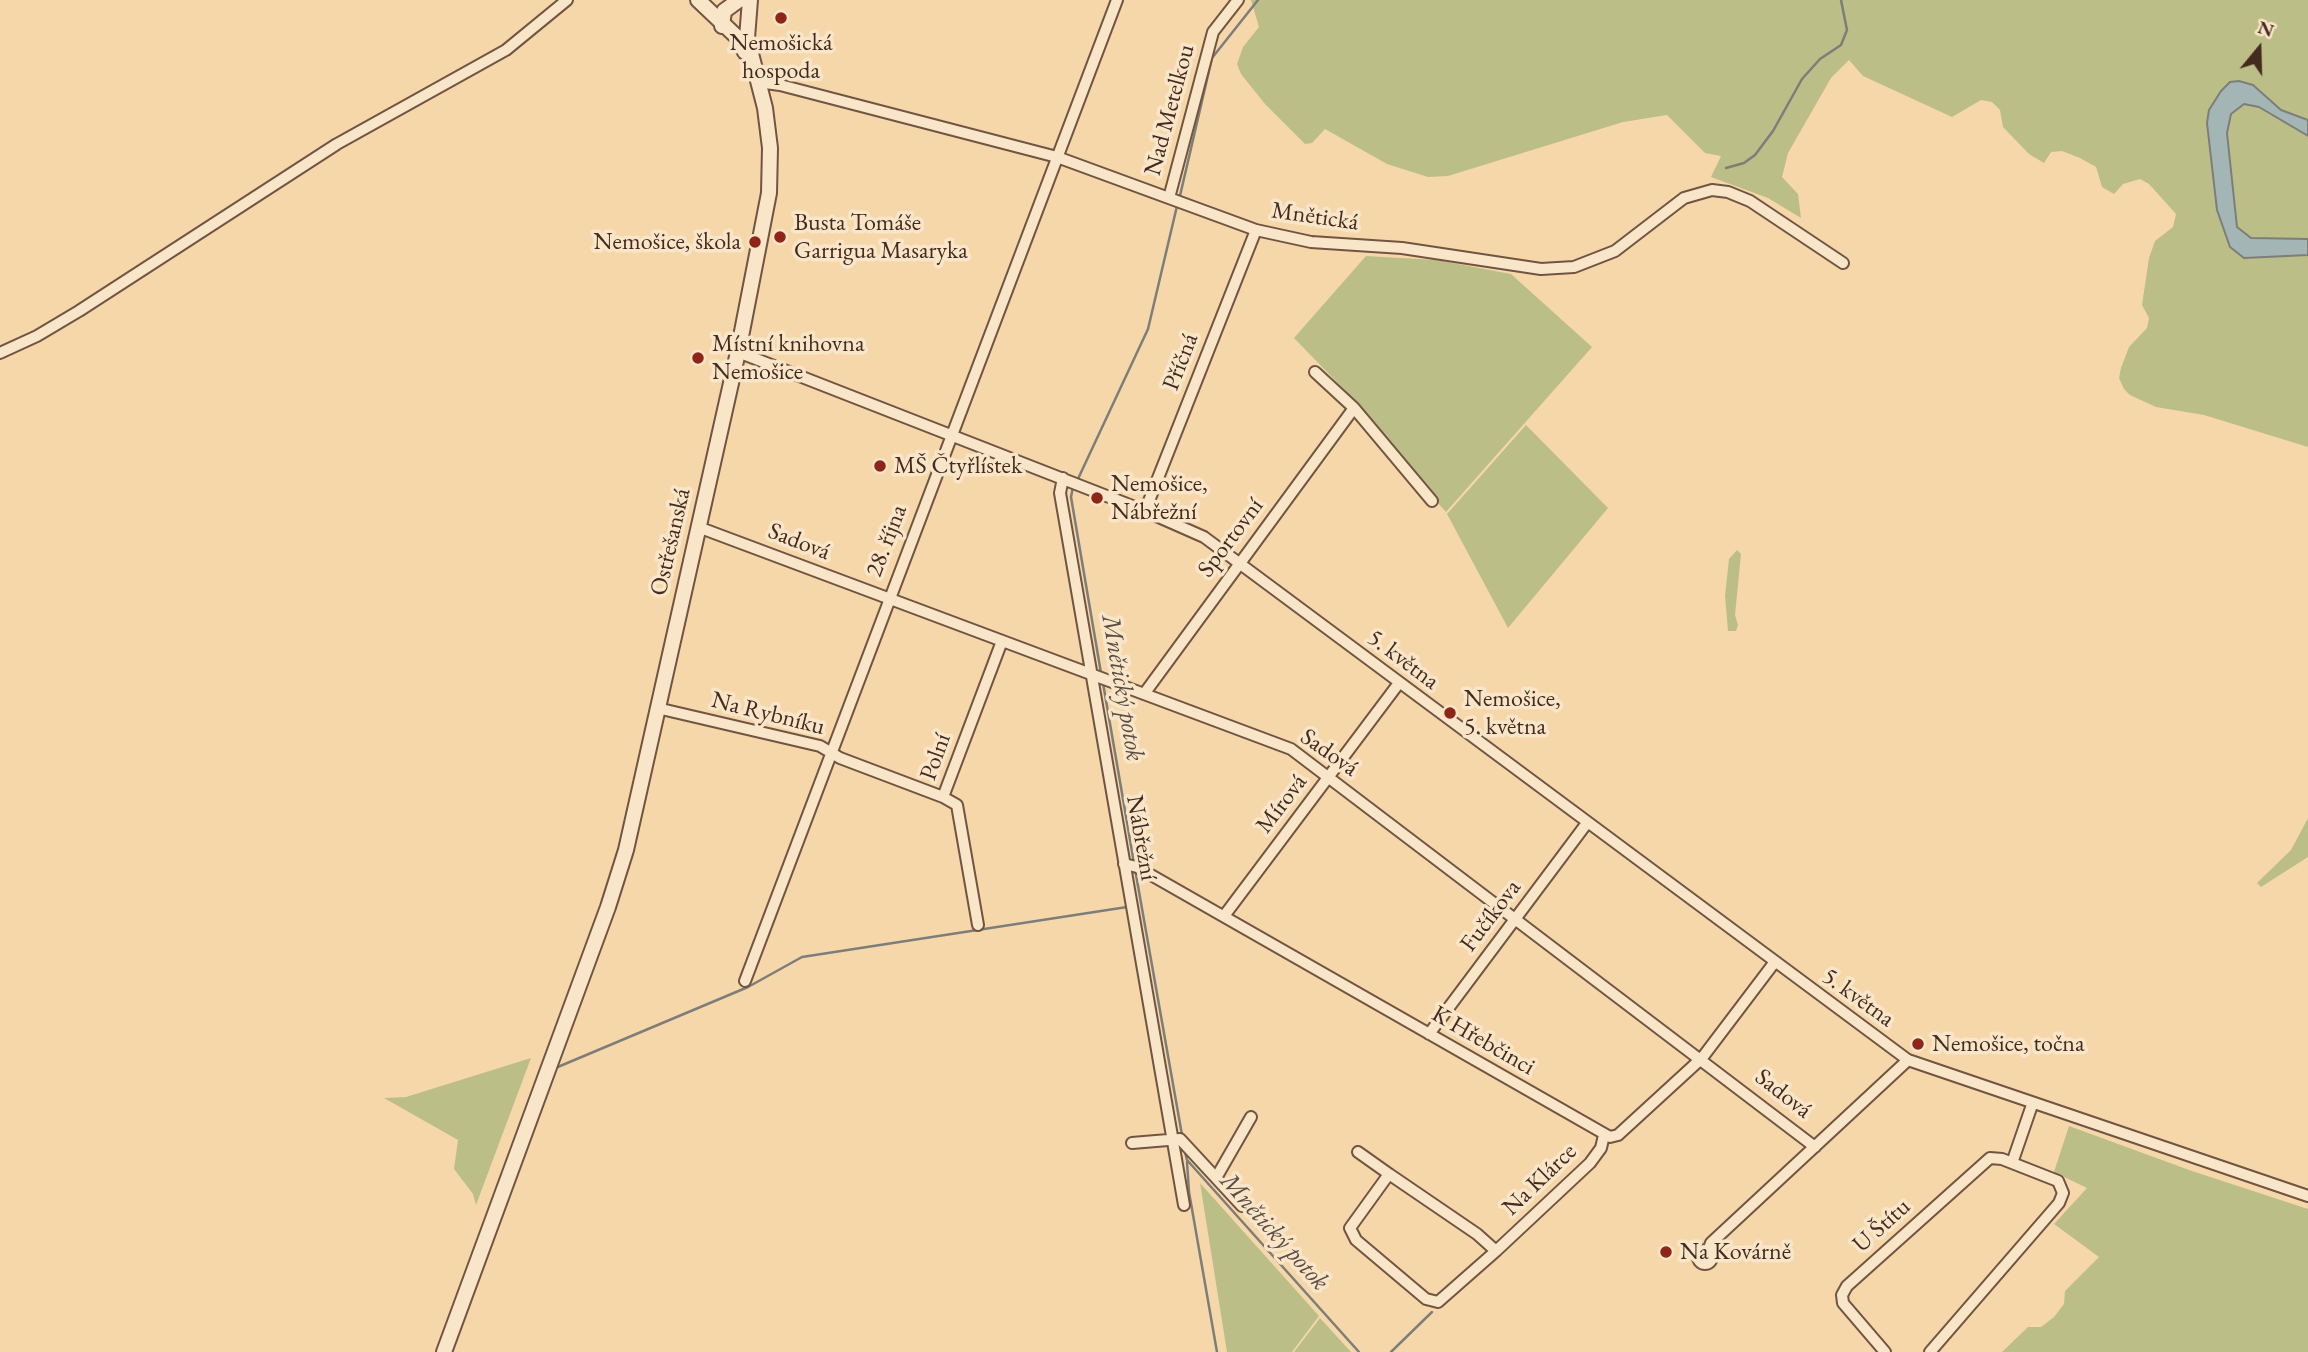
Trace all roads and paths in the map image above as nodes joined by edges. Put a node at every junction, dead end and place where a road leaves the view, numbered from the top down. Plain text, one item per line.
1 (567, 0) edge
2 (700, 0) edge
3 (1117, 0) edge
4 (1238, 0) edge
5 (732, 4) edge
6 (750, 13) edge
7 (726, 29) junction
8 (757, 77) junction
9 (1057, 157) junction
10 (1169, 198) junction
11 (1256, 230) junction
12 (1843, 263) dead end
13 (0, 352) edge
14 (738, 352) junction
15 (1315, 372) dead end
16 (1354, 408) junction
17 (951, 435) junction
18 (1064, 479) junction
19 (1432, 501) dead end
20 (1145, 511) junction
21 (698, 527) junction
22 (1239, 563) junction
23 (888, 598) junction
24 (1002, 641) junction
25 (1099, 677) junction
26 (1399, 683) junction
27 (1144, 694) junction
28 (657, 708) junction
29 (831, 751) junction
30 (1328, 776) junction
31 (943, 797) junction
32 (1587, 823) junction
33 (1130, 865) junction
34 (1224, 916) junction
35 (1515, 918) junction
36 (978, 925) dead end
37 (1773, 963) junction
38 (745, 981) dead end
39 (1429, 1034) junction
40 (1702, 1058) junction
41 (1908, 1060) junction
42 (2032, 1105) junction
43 (1251, 1117) dead end
44 (1604, 1135) junction
45 (1173, 1138) junction
46 (1132, 1143) dead end
47 (1815, 1147) junction
48 (1358, 1152) dead end
49 (2012, 1163) junction
50 (1389, 1174) junction
51 (1216, 1178) junction
52 (2308, 1196) edge
53 (1184, 1205) dead end
54 (1242, 1206) dead end
55 (1496, 1251) junction
56 (1694, 1260) dead end
57 (443, 1352) edge
58 (1885, 1352) edge
59 (1930, 1352) edge

1 - 13 street
2 - 5 street
2 - 7 street
3 - 9 street, 28. října
4 - 10 street, Nad Metelkou
5 - 6 street
5 - 7 street
6 - 7 street
6 - 8 street
7 - 8 street
8 - 9 street, Mnětická
8 - 14 street, Ostřešanská
9 - 10 street, Mnětická
9 - 17 street, 28. října
10 - 11 street, Mnětická
11 - 12 street, Mnětická
11 - 20 street, Příčná
14 - 17 street, 5. května
14 - 21 street, Ostřešanská
15 - 16 street
16 - 19 street
16 - 22 street, Sportovní
17 - 18 street, 5. května
17 - 23 street, 28. října
18 - 20 street, 5. května
18 - 25 street, Nábřežní
20 - 22 street, 5. května
21 - 23 street, Sadová
21 - 28 street, Ostřešanská
22 - 26 street, 5. května
22 - 27 street, Sportovní
23 - 24 street, Sadová
23 - 29 street, 28. října
24 - 25 street, Sadová
24 - 31 street, Polní
25 - 27 street, Sadová
25 - 33 street, Nábřežní
26 - 30 street, Mírová
26 - 32 street, 5. května
27 - 30 street, Sadová
28 - 29 street, Na Rybníku
28 - 57 street, Ostřešanská
29 - 31 street, Na Rybníku
29 - 38 street, 28. října
30 - 34 street, Mírová
30 - 35 street, Sadová
31 - 36 street, Polní
32 - 35 street, Fučíkova
32 - 37 street, 5. května
33 - 34 street, K Hřebčinci
33 - 45 street, Nábřežní
34 - 39 street, K Hřebčinci
35 - 39 street, Fučíkova
35 - 40 street, Sadová
37 - 40 street
37 - 41 street, 5. května
39 - 44 street, K Hřebčinci
40 - 44 street
40 - 47 street, Sadová
41 - 42 street, 5. května
41 - 47 street
42 - 49 street
42 - 52 street, 5. května
43 - 51 street
44 - 55 street, Na Klárce
45 - 46 street
45 - 51 street
45 - 53 street, Nábřežní
47 - 56 street
48 - 50 street, Na Klárce
49 - 58 street, U Štítu
49 - 59 street, U Štítu
50 - 55 street, Na Klárce
50 - 55 street, Na Klárce
51 - 54 street

